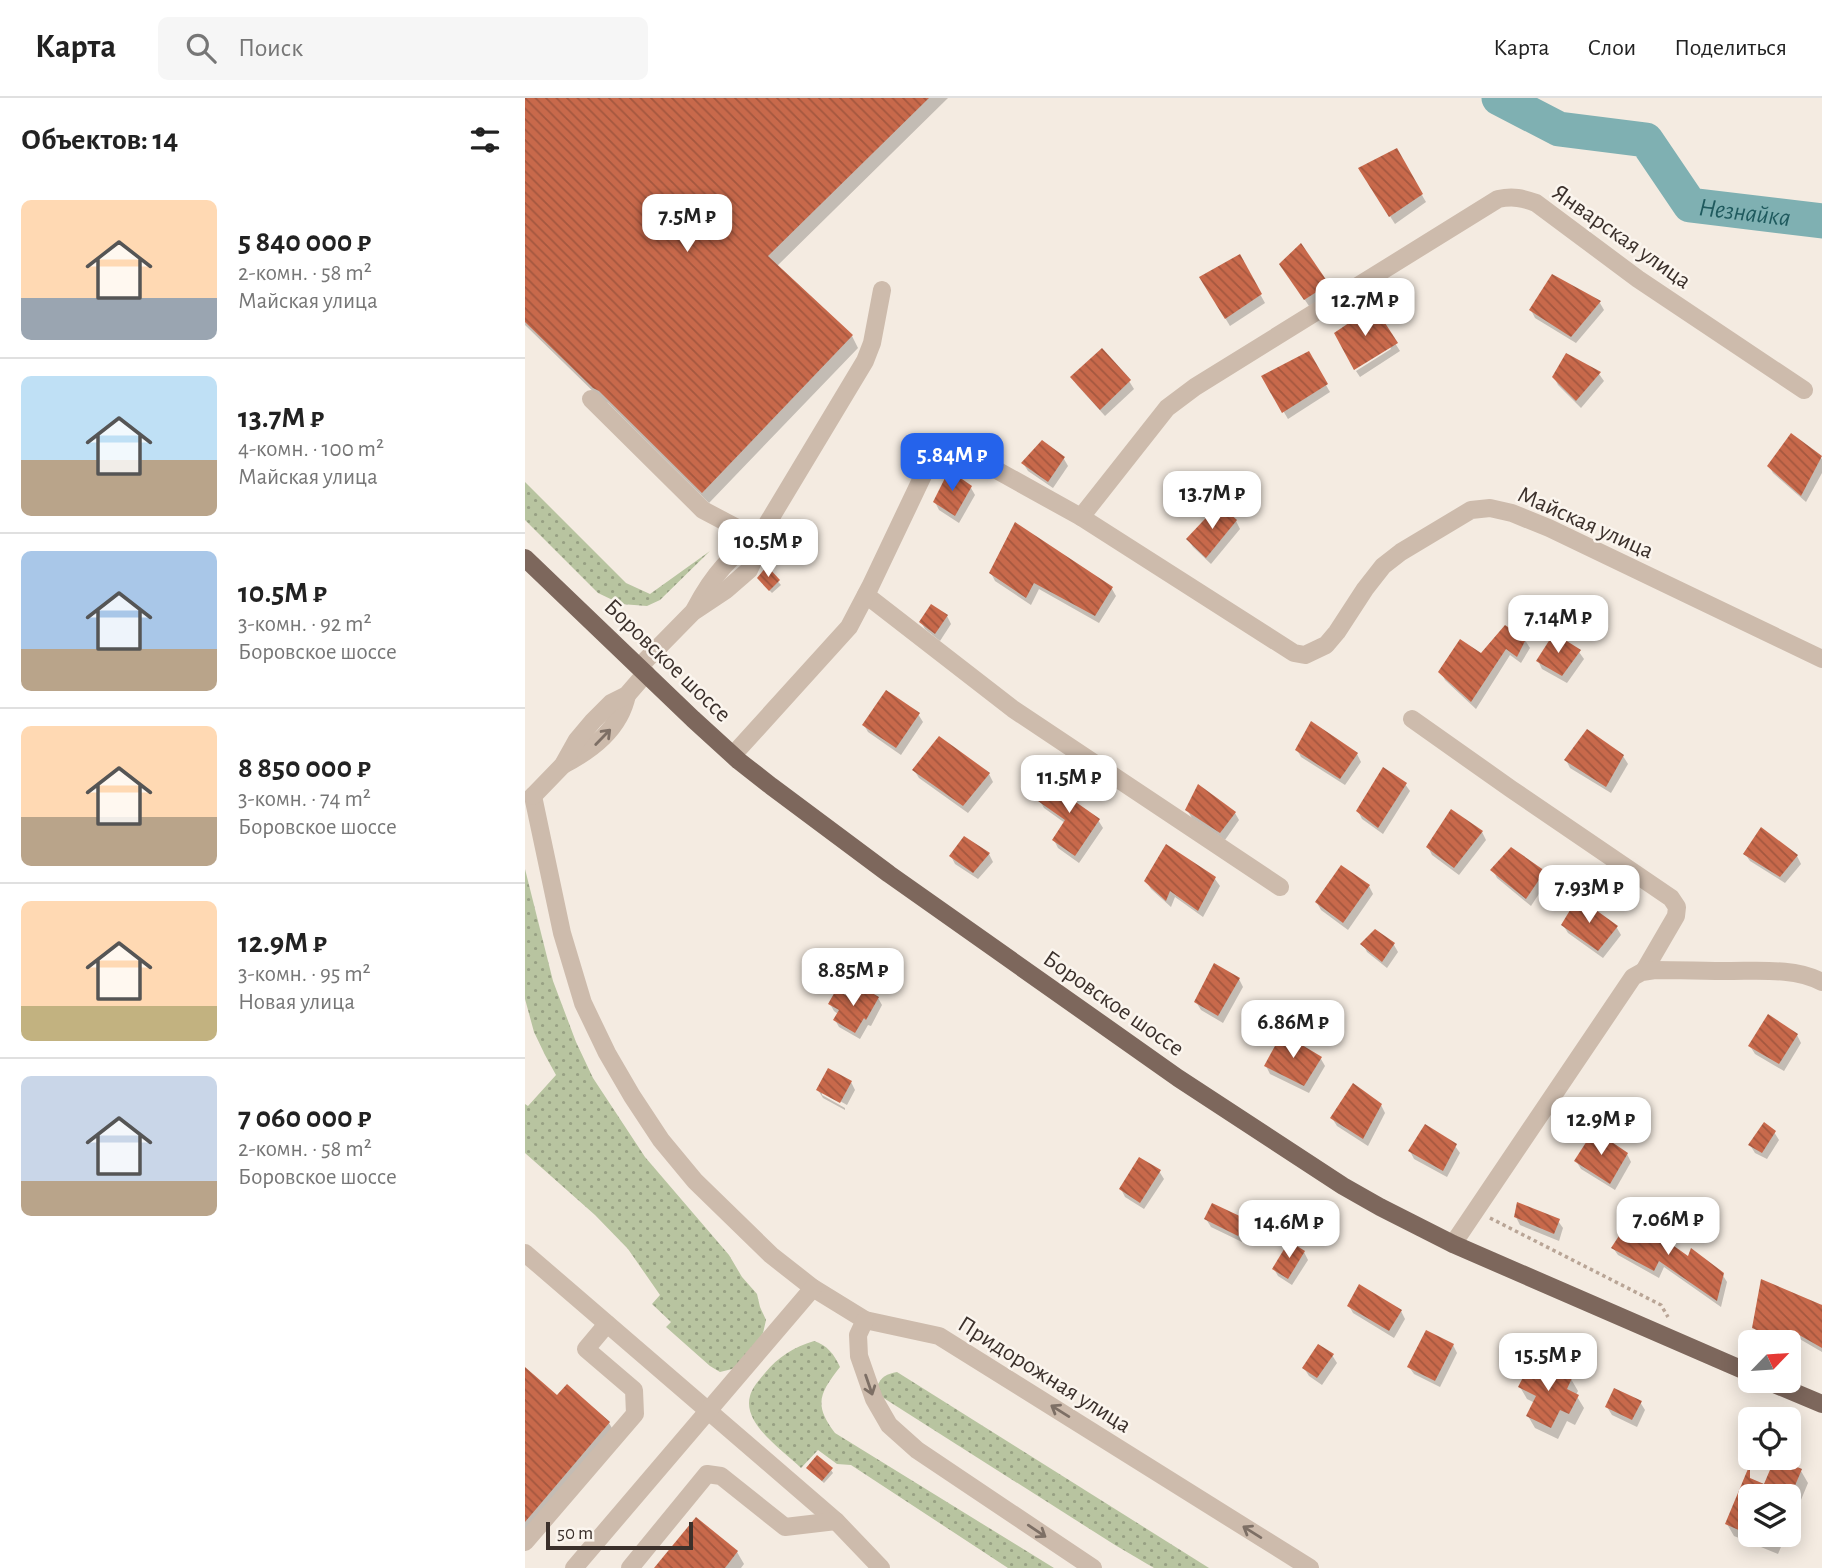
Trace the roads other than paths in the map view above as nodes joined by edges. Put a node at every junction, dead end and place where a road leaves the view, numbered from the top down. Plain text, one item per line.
1 (882, 290) dead end
2 (1804, 390) dead end
3 (591, 399) dead end
4 (1081, 517) junction
5 (758, 539) junction
6 (525, 558) edge
7 (866, 595) junction
8 (1822, 659) edge
9 (643, 669) junction
10 (1412, 719) dead end
11 (733, 755) junction
12 (529, 792) edge
13 (1280, 887) dead end
14 (1644, 971) junction
15 (1822, 982) edge
16 (1453, 1244) junction
17 (525, 1253) edge
18 (813, 1288) junction
19 (865, 1320) junction
20 (607, 1324) junction
21 (1738, 1368) edge
22 (1796, 1393) edge
23 (1822, 1404) edge
24 (708, 1411) junction
25 (836, 1521) junction
26 (525, 1542) edge
27 (574, 1568) edge
28 (630, 1568) edge
29 (881, 1568) edge
30 (1093, 1568) edge
31 (1310, 1568) edge

1 - 5 street, Придорожная улица
2 - 4 street, Январская улица
3 - 5 street
4 - 7 street, Майская улица
4 - 8 street, Майская улица
5 - 9 street, Придорожная улица
6 - 9 main road, Боровское шоссе
7 - 11 street
7 - 13 street
9 - 11 main road, Боровское шоссе
9 - 12 street, Придорожная улица
10 - 14 street
11 - 16 main road, Боровское шоссе
12 - 18 street, Придорожная улица
14 - 15 street
14 - 16 street
16 - 21 main road, Боровское шоссе
17 - 20 street
18 - 19 street, Придорожная улица
18 - 24 street
19 -> 30 street
31 -> 19 street, Придорожная улица
20 - 24 street
20 - 26 street
22 - 23 main road
24 - 25 street
24 - 27 street
25 - 28 street
25 - 29 street

